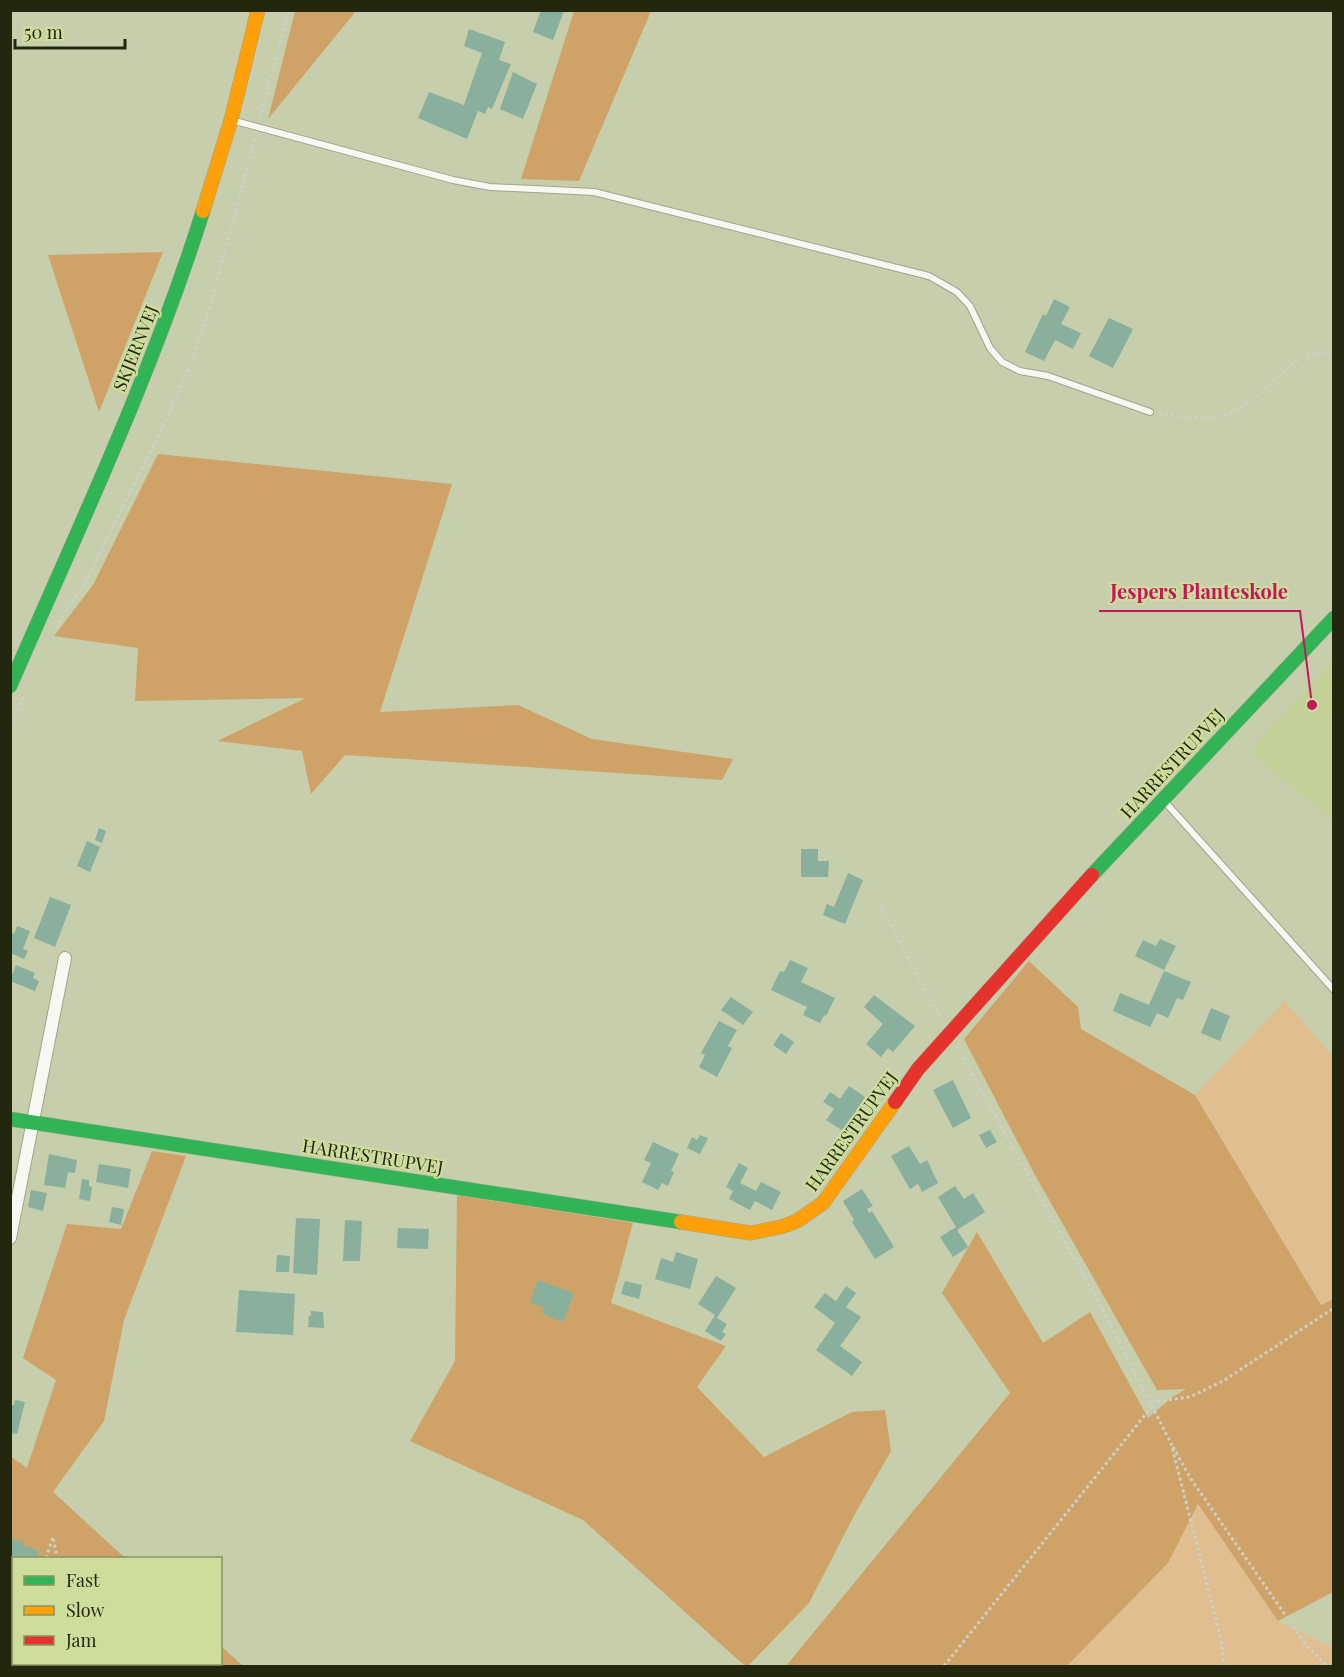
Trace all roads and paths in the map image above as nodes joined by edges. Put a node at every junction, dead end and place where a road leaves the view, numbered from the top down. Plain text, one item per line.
1 (258, 10) edge
2 (289, 10) edge
3 (231, 120) junction
4 (258, 126) junction
5 (1334, 354) edge
6 (1150, 412) joint
7 (1334, 618) edge
8 (51, 633) dead end
9 (10, 686) edge
10 (24, 696) dead end
11 (10, 727) edge
12 (1162, 800) junction
13 (879, 903) dead end
14 (65, 958) dead end
15 (1334, 990) edge
16 (950, 1034) junction
17 (10, 1119) edge
18 (32, 1122) junction
19 (10, 1238) edge
20 (1334, 1308) edge
21 (1152, 1403) junction
22 (1171, 1443) junction
23 (46, 1557) edge
24 (57, 1557) edge
25 (944, 1666) edge
26 (1224, 1666) edge
27 (1327, 1666) edge

1 - 3 street, SKJERNVEJ
2 - 4 path
3 - 4 lane
3 - 9 street, SKJERNVEJ
4 - 6 lane
4 - 8 path
5 - 6 path
7 - 12 street, HARRESTRUPVEJ
10 - 11 path
12 - 15 lane
12 - 16 street, HARRESTRUPVEJ
13 - 16 path
14 - 18 street
16 - 18 street, HARRESTRUPVEJ
16 - 21 path
17 - 18 street, HARRESTRUPVEJ
18 - 19 street
20 - 21 path
21 - 22 path
21 - 25 path
22 - 26 path
22 - 27 path
23 - 24 path

